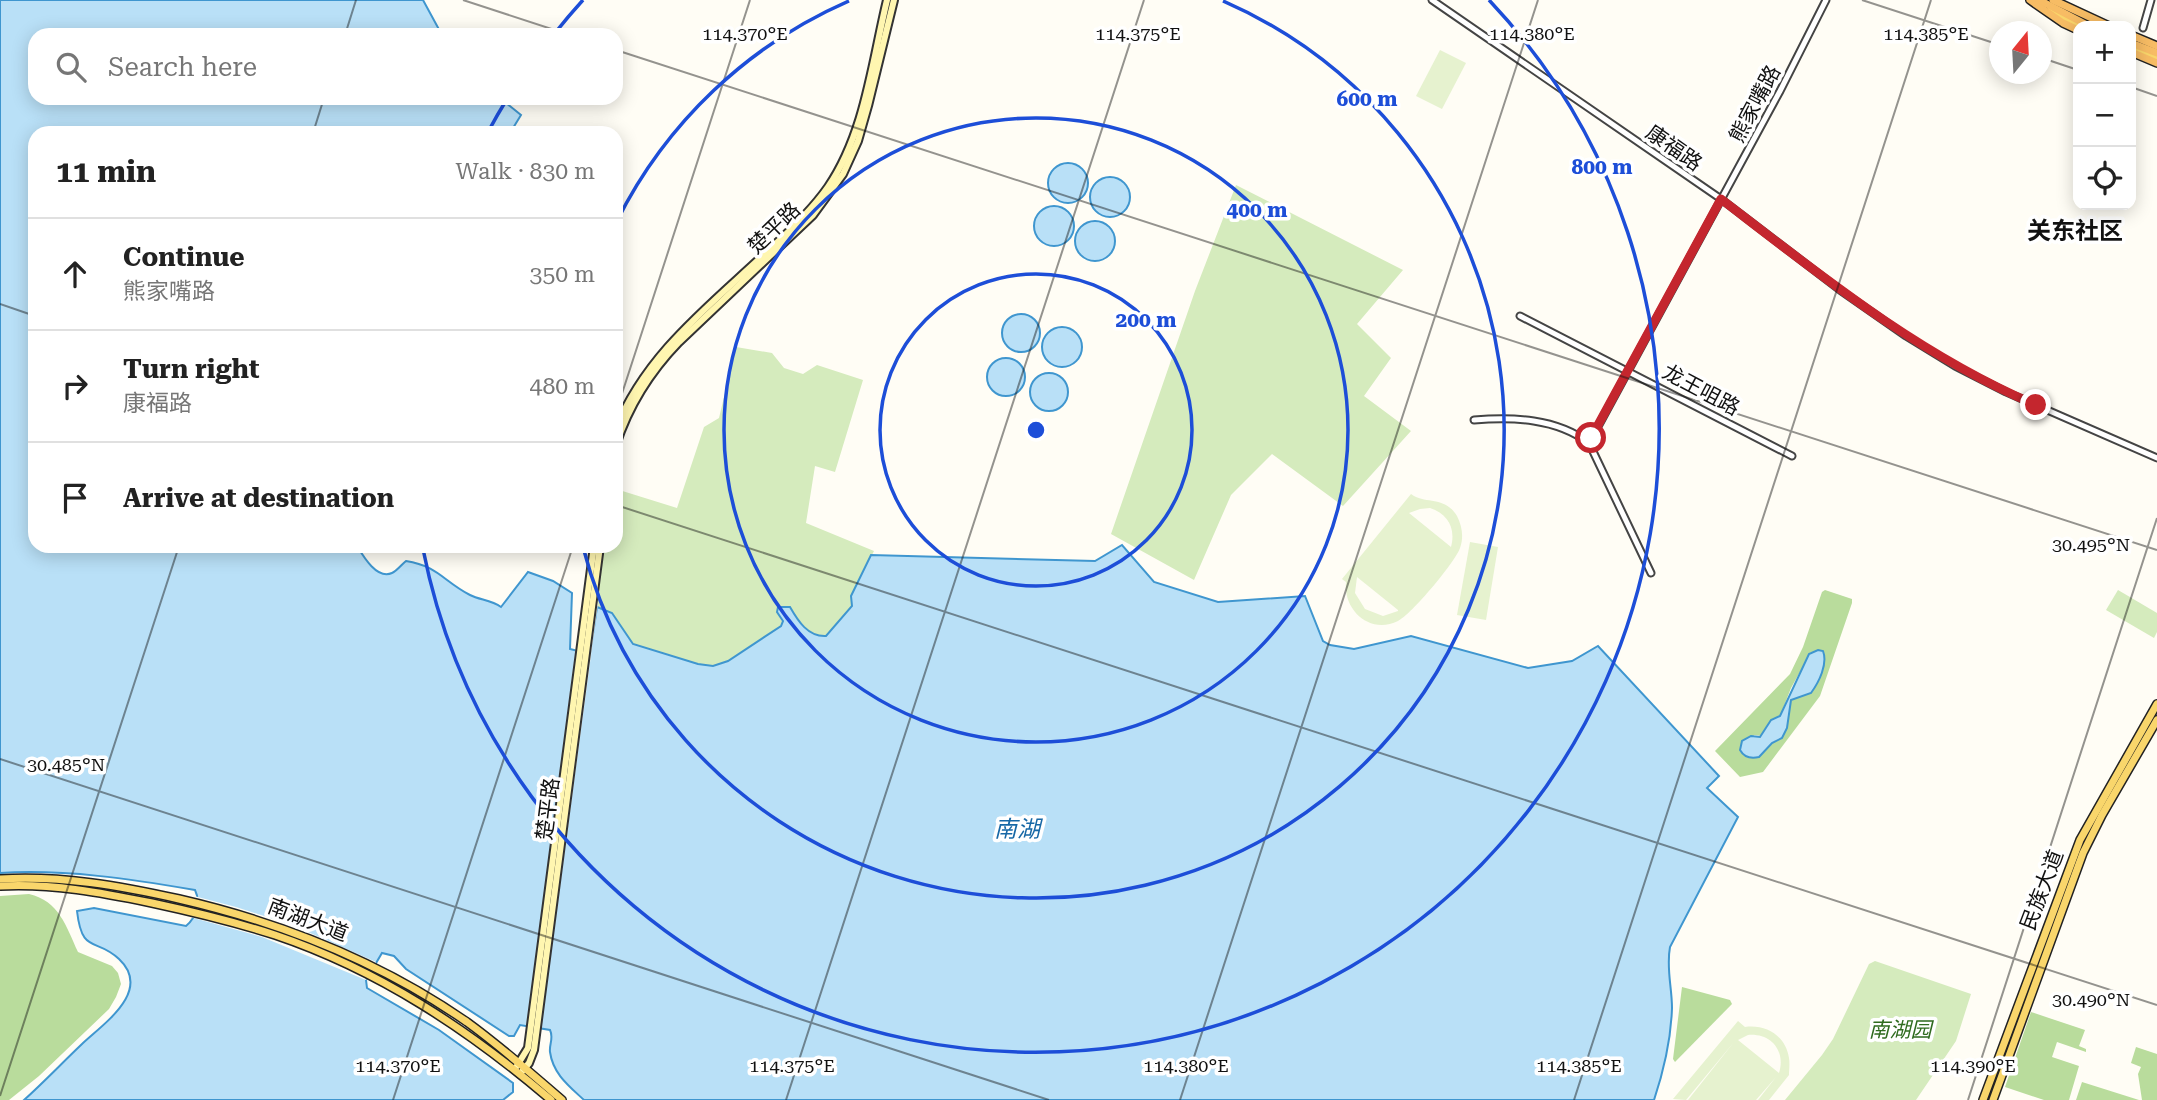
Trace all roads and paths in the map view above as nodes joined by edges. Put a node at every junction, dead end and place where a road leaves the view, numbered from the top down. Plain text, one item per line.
1 (887, 0) edge
2 (894, 0) edge
3 (1432, 0) edge
4 (1826, 0) edge
5 (2031, 0) edge
6 (2039, 0) edge
7 (2053, 0) edge
8 (2060, 0) edge
9 (2151, 0) edge
10 (2079, 21) edge
11 (2098, 21) edge
12 (2106, 21) edge
13 (2073, 26) edge
14 (2143, 28) dead end
15 (2136, 36) edge
16 (2157, 44) edge
17 (2136, 50) edge
18 (2157, 58) edge
19 (1721, 199) junction
20 (1520, 316) dead end
21 (1628, 370) junction
22 (623, 414) edge
23 (1474, 420) dead end
24 (623, 427) edge
25 (1589, 443) junction
26 (1792, 456) dead end
27 (2157, 458) edge
28 (596, 553) edge
29 (1651, 573) dead end
30 (2157, 704) edge
31 (2157, 720) edge
32 (0, 879) edge
33 (0, 886) edge
34 (520, 1068) junction
35 (551, 1100) edge
36 (562, 1100) edge
37 (1983, 1100) edge
38 (1993, 1100) edge

1 - 22 main road, 楚平路
2 - 24 main road, 楚平路
3 - 19 street, 康福路
4 - 19 street, 熊家嘴路
5 - 13 highway
6 - 10 highway
7 - 11 highway
8 - 12 main road
9 - 14 street
15 - 16 highway
17 - 18 highway
19 - 21 street, 熊家嘴路
19 - 27 street, 康福路
20 - 21 street, 龙王咀路
21 - 25 street, 熊家嘴路
21 - 26 street, 龙王咀路
23 - 25 street
25 - 29 street
28 - 34 main road, 楚平路
30 - 37 main road, 民族大道
31 - 38 main road, 民族大道
32 - 34 main road, 南湖大道
33 - 34 main road, 南湖大道
34 - 35 main road, 南湖大道
34 - 36 main road, 南湖大道

